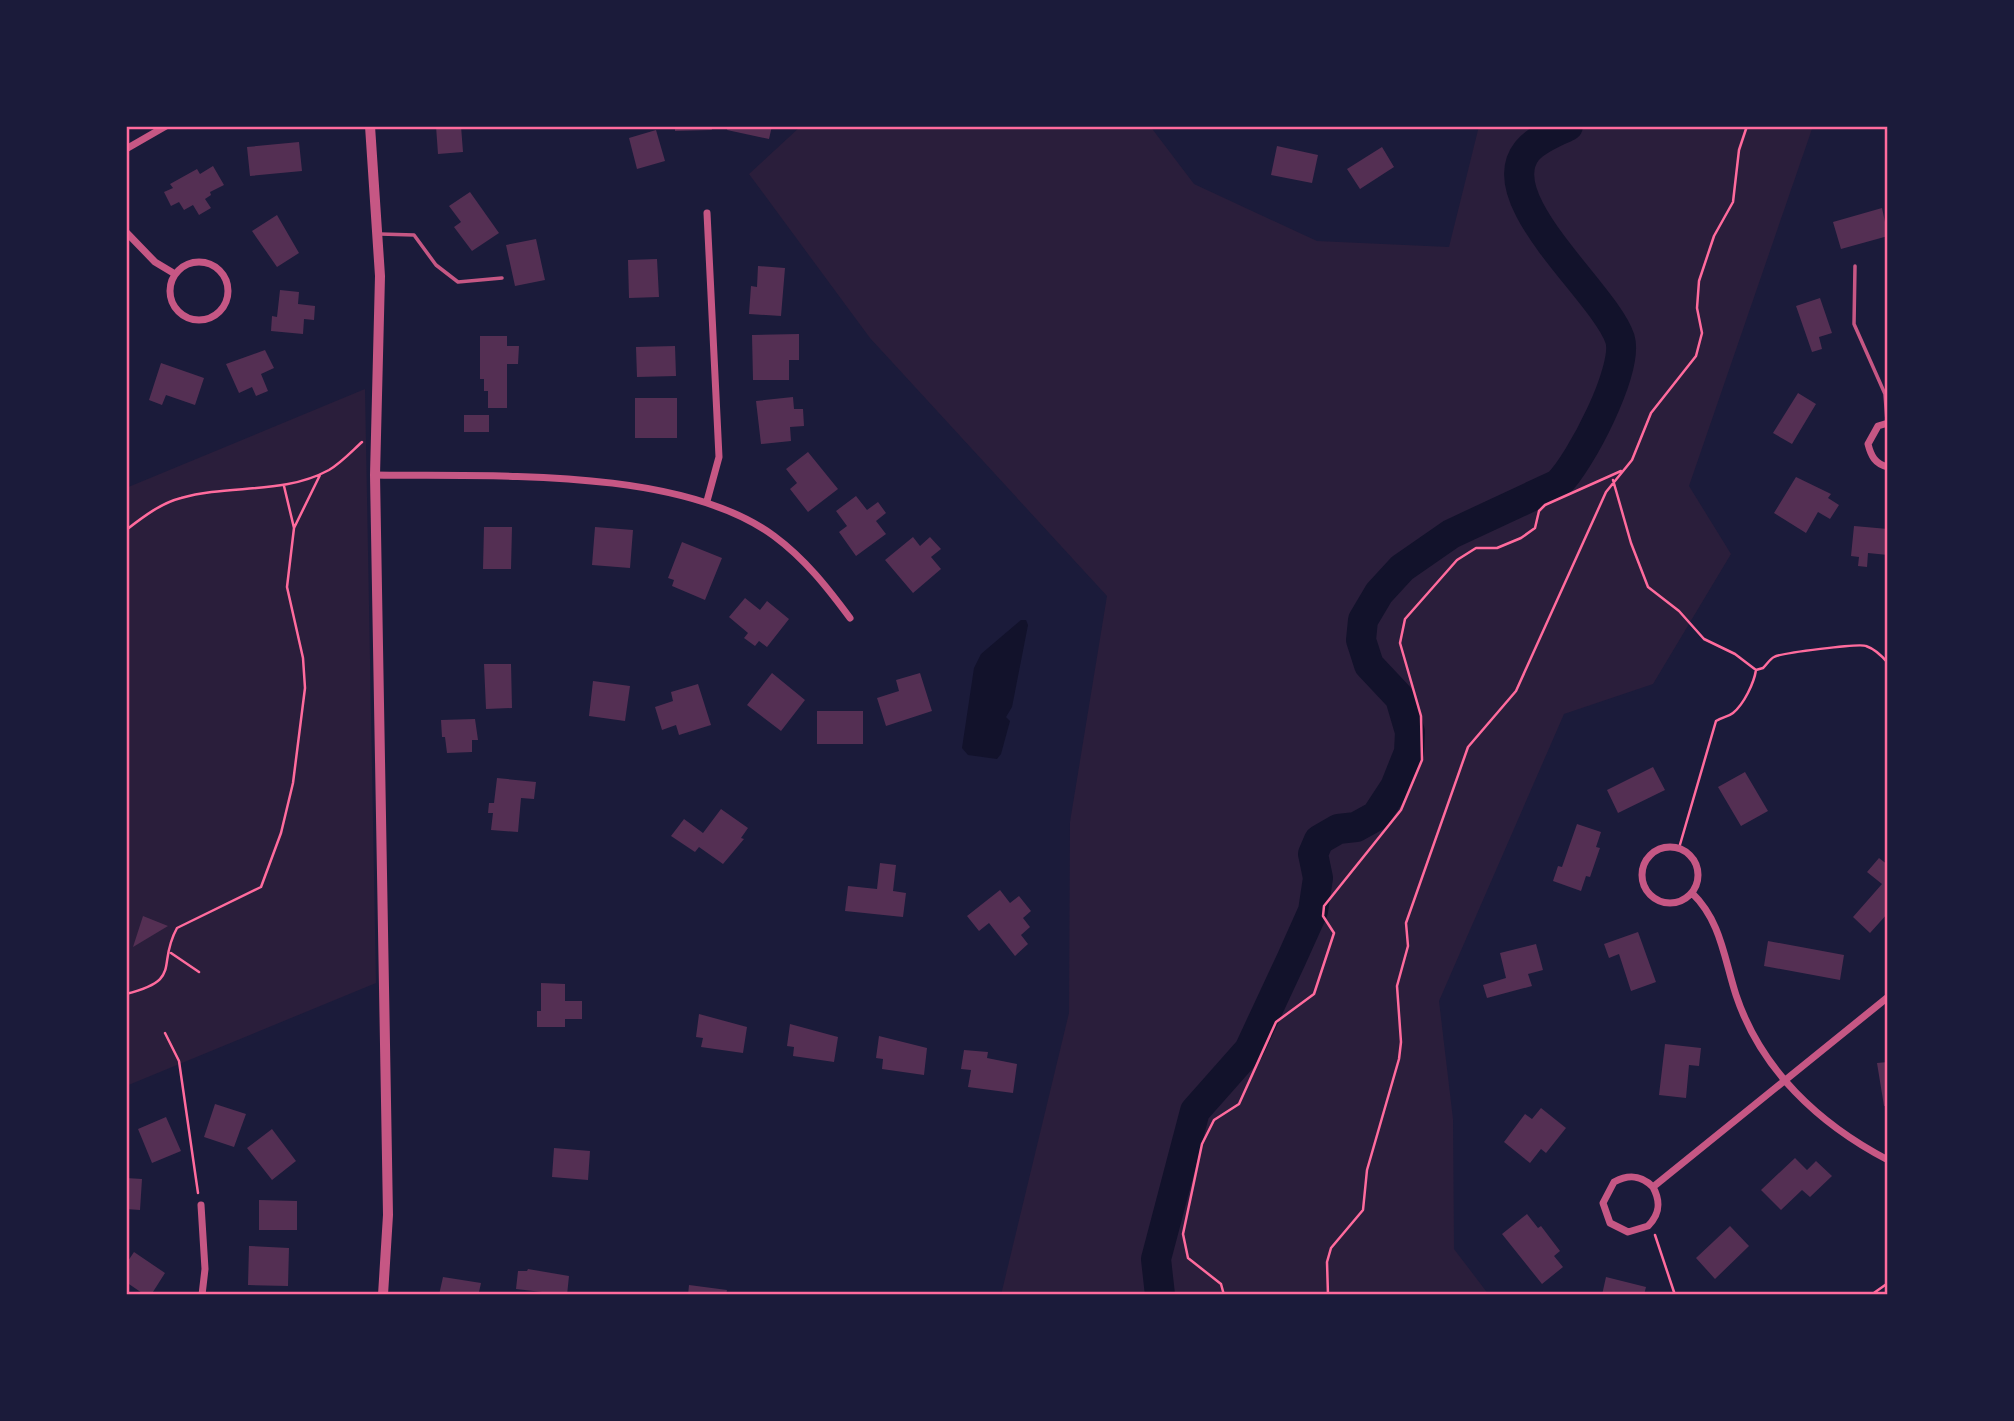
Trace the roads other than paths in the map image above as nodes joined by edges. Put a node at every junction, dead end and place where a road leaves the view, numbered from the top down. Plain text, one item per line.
1 (166, 126) edge
2 (370, 126) edge
3 (126, 149) edge
4 (707, 212) dead end
5 (126, 232) edge
6 (378, 234) junction
7 (1855, 265) dead end
8 (175, 274) junction
9 (502, 278) dead end
10 (1888, 423) edge
11 (1888, 467) edge
12 (375, 475) junction
13 (706, 501) junction
14 (850, 618) dead end
15 (1692, 893) junction
16 (1888, 997) edge
17 (1785, 1082) junction
18 (1888, 1160) edge
19 (1653, 1187) junction
20 (201, 1205) road end
21 (202, 1295) edge
22 (383, 1295) edge

1 - 3 street
2 - 6 street
4 - 13 street
5 - 8 street
6 - 9 lane
6 - 12 street
7 - 10 lane
8 - 8 street
10 - 11 street
12 - 13 street
12 - 22 street
13 - 14 street
15 - 15 street
15 - 17 street
16 - 17 street
17 - 18 street
17 - 19 street
19 - 19 street
20 - 21 street

